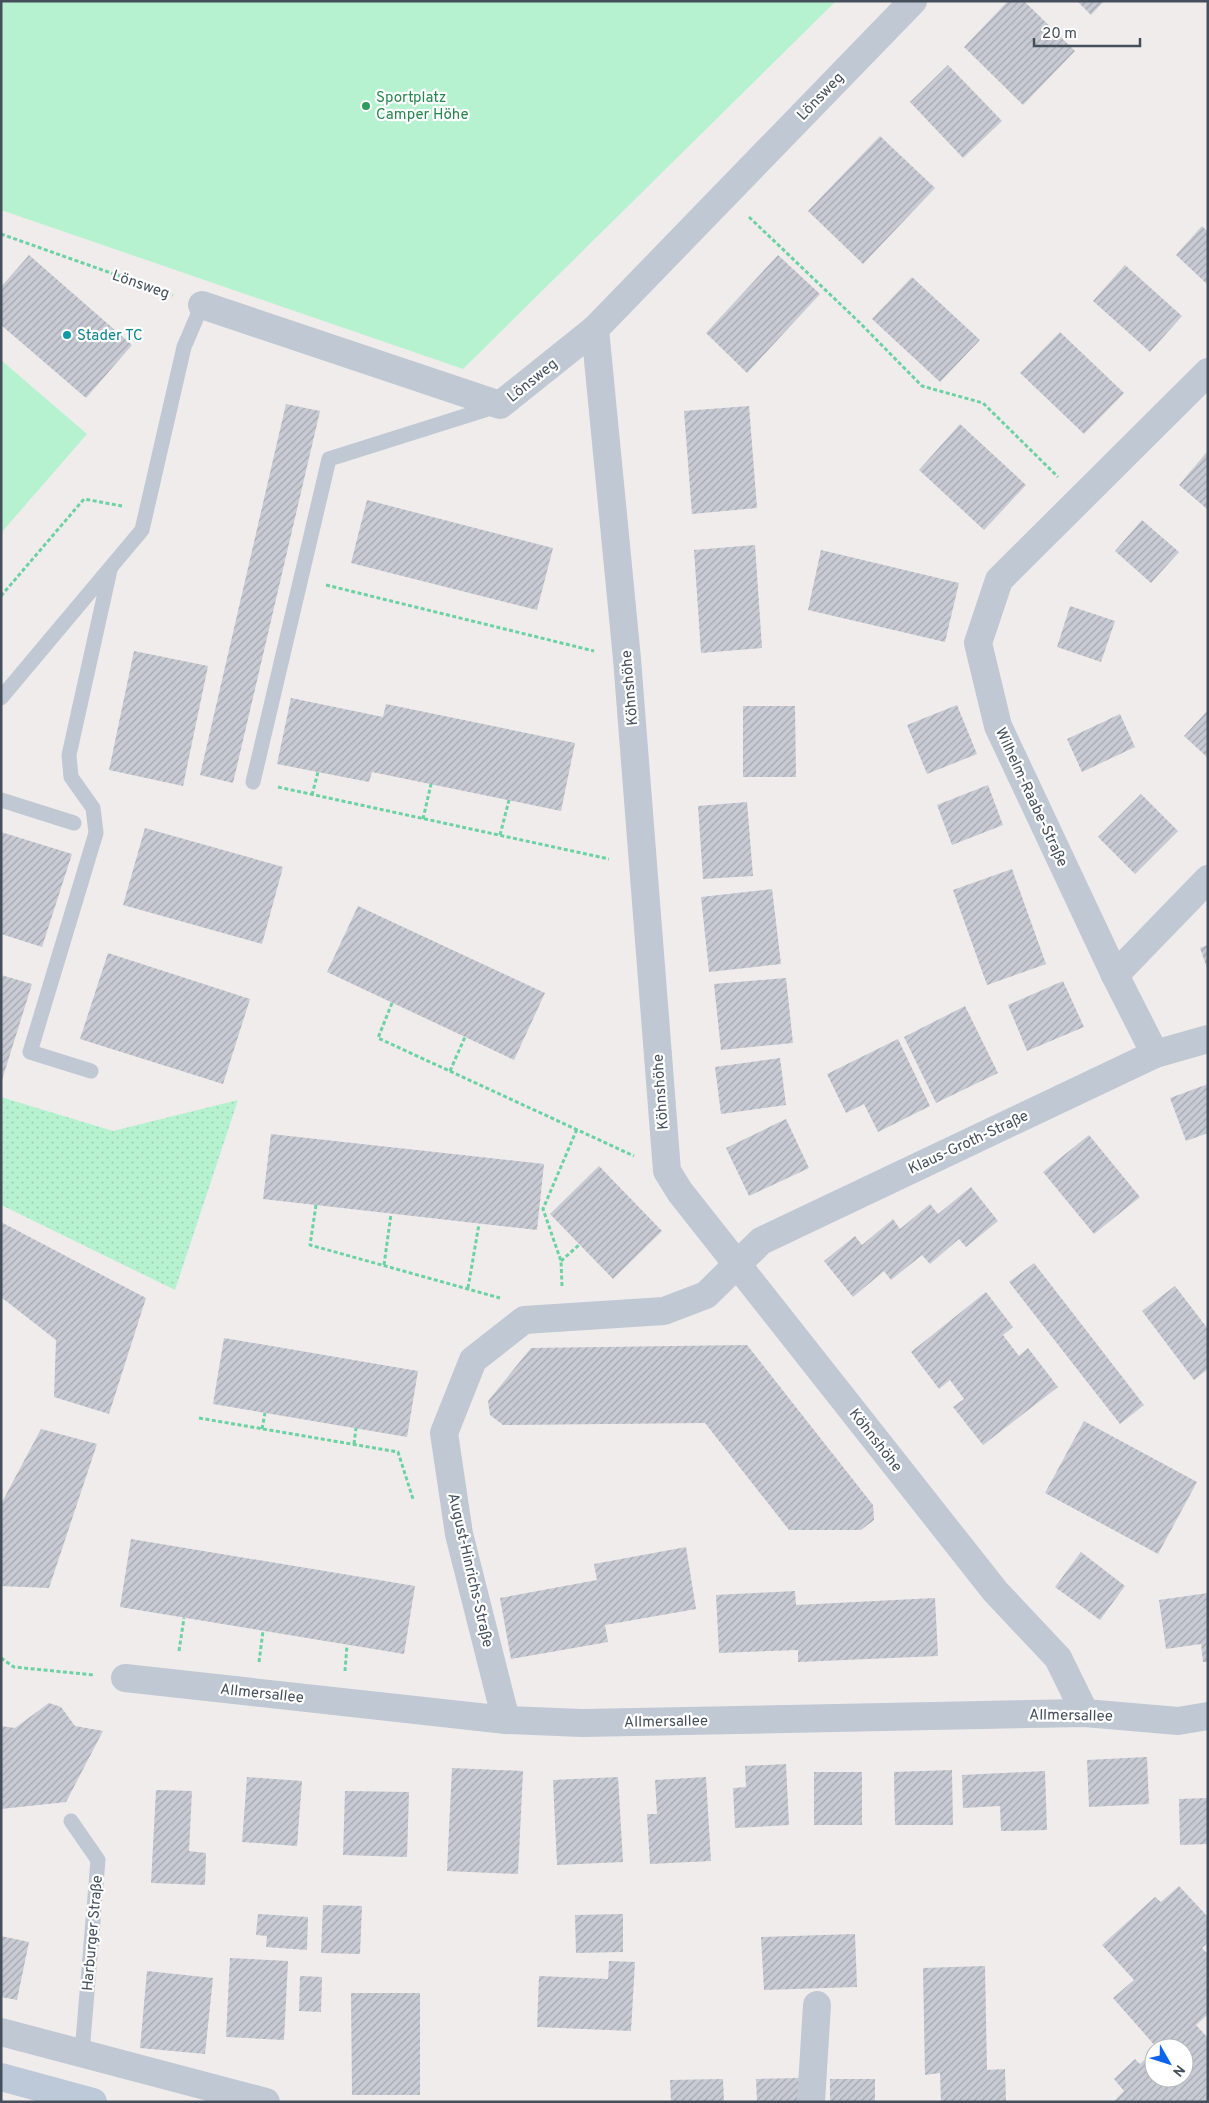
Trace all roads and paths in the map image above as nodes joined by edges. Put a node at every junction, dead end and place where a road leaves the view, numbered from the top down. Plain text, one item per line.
1 (913, 1) edge
2 (724, 194) junction
3 (1, 234) edge
4 (202, 305) junction
5 (595, 329) junction
6 (1208, 372) edge
7 (500, 405) junction
8 (1080, 499) junction
9 (147, 511) junction
10 (110, 570) junction
11 (301, 579) junction
12 (1, 596) edge
13 (627, 659) junction
14 (1, 698) edge
15 (318, 772) dead end
16 (253, 782) joint
17 (431, 784) dead end
18 (312, 795) junction
19 (1, 800) edge
20 (509, 800) dead end
21 (423, 819) junction
22 (74, 822) dead end
23 (500, 835) junction
24 (643, 866) junction
25 (1208, 879) edge
26 (1115, 976) junction
27 (392, 1003) dead end
28 (465, 1037) dead end
29 (1208, 1038) edge
30 (1155, 1054) junction
31 (450, 1070) junction
32 (91, 1071) dead end
33 (577, 1129) junction
34 (667, 1171) junction
35 (316, 1205) dead end
36 (391, 1214) dead end
37 (479, 1224) dead end
38 (580, 1244) dead end
39 (561, 1261) junction
40 (738, 1264) junction
41 (384, 1265) junction
42 (468, 1288) junction
43 (564, 1317) junction
44 (524, 1320) junction
45 (265, 1413) dead end
46 (199, 1418) dead end
47 (262, 1428) junction
48 (356, 1428) dead end
49 (354, 1444) junction
50 (413, 1499) dead end
51 (1, 1658) edge
52 (125, 1678) joint
53 (1084, 1713) junction
54 (1208, 1716) edge
55 (506, 1720) junction
56 (71, 1821) dead end
57 (817, 2004) dead end
58 (1, 2032) edge
59 (82, 2053) junction
60 (1, 2076) edge
61 (93, 2102) edge
62 (266, 2102) edge
63 (811, 2102) edge

1 - 2 street, Lönsweg
2 - 5 street, Lönsweg
2 - 8 path
3 - 4 path, Lönsweg
4 - 7 street, Lönsweg
4 - 9 lane
5 - 7 street, Lönsweg
5 - 13 street, Köhnshöhe
6 - 8 street, Wilhelm-Raabe-Straße
7 - 11 lane
8 - 26 street, Wilhelm-Raabe-Straße
9 - 10 lane
9 - 12 path
10 - 14 lane
10 - 32 lane
11 - 13 path
11 - 16 lane
13 - 24 street, Köhnshöhe
15 - 18 path
16 - 18 path
17 - 21 path
18 - 21 path
19 - 22 lane
20 - 23 path
21 - 23 path
23 - 24 path
24 - 34 street, Köhnshöhe
25 - 26 street
26 - 30 street, Wilhelm-Raabe-Straße
27 - 31 path
28 - 31 path
29 - 30 street, Klaus-Groth-Straße
30 - 40 street, Klaus-Groth-Straße
31 - 33 path
33 - 34 path
33 - 39 path
34 - 40 street, Köhnshöhe
35 - 41 path
36 - 41 path
37 - 42 path
38 - 39 path
39 - 43 path
40 - 43 street
40 - 53 street, Köhnshöhe
41 - 42 path
42 - 44 path
43 - 44 street
44 - 55 street, August-Hinrichs-Straße
45 - 47 path
46 - 47 path
47 - 49 path
48 - 49 path
49 - 50 path
51 - 52 path
52 - 55 street, Allmersallee
53 - 54 street, Allmersallee
53 - 55 street, Allmersallee
56 - 59 lane, Harburger Straße
57 - 63 street
58 - 59 street
59 - 62 street
60 - 61 main road

